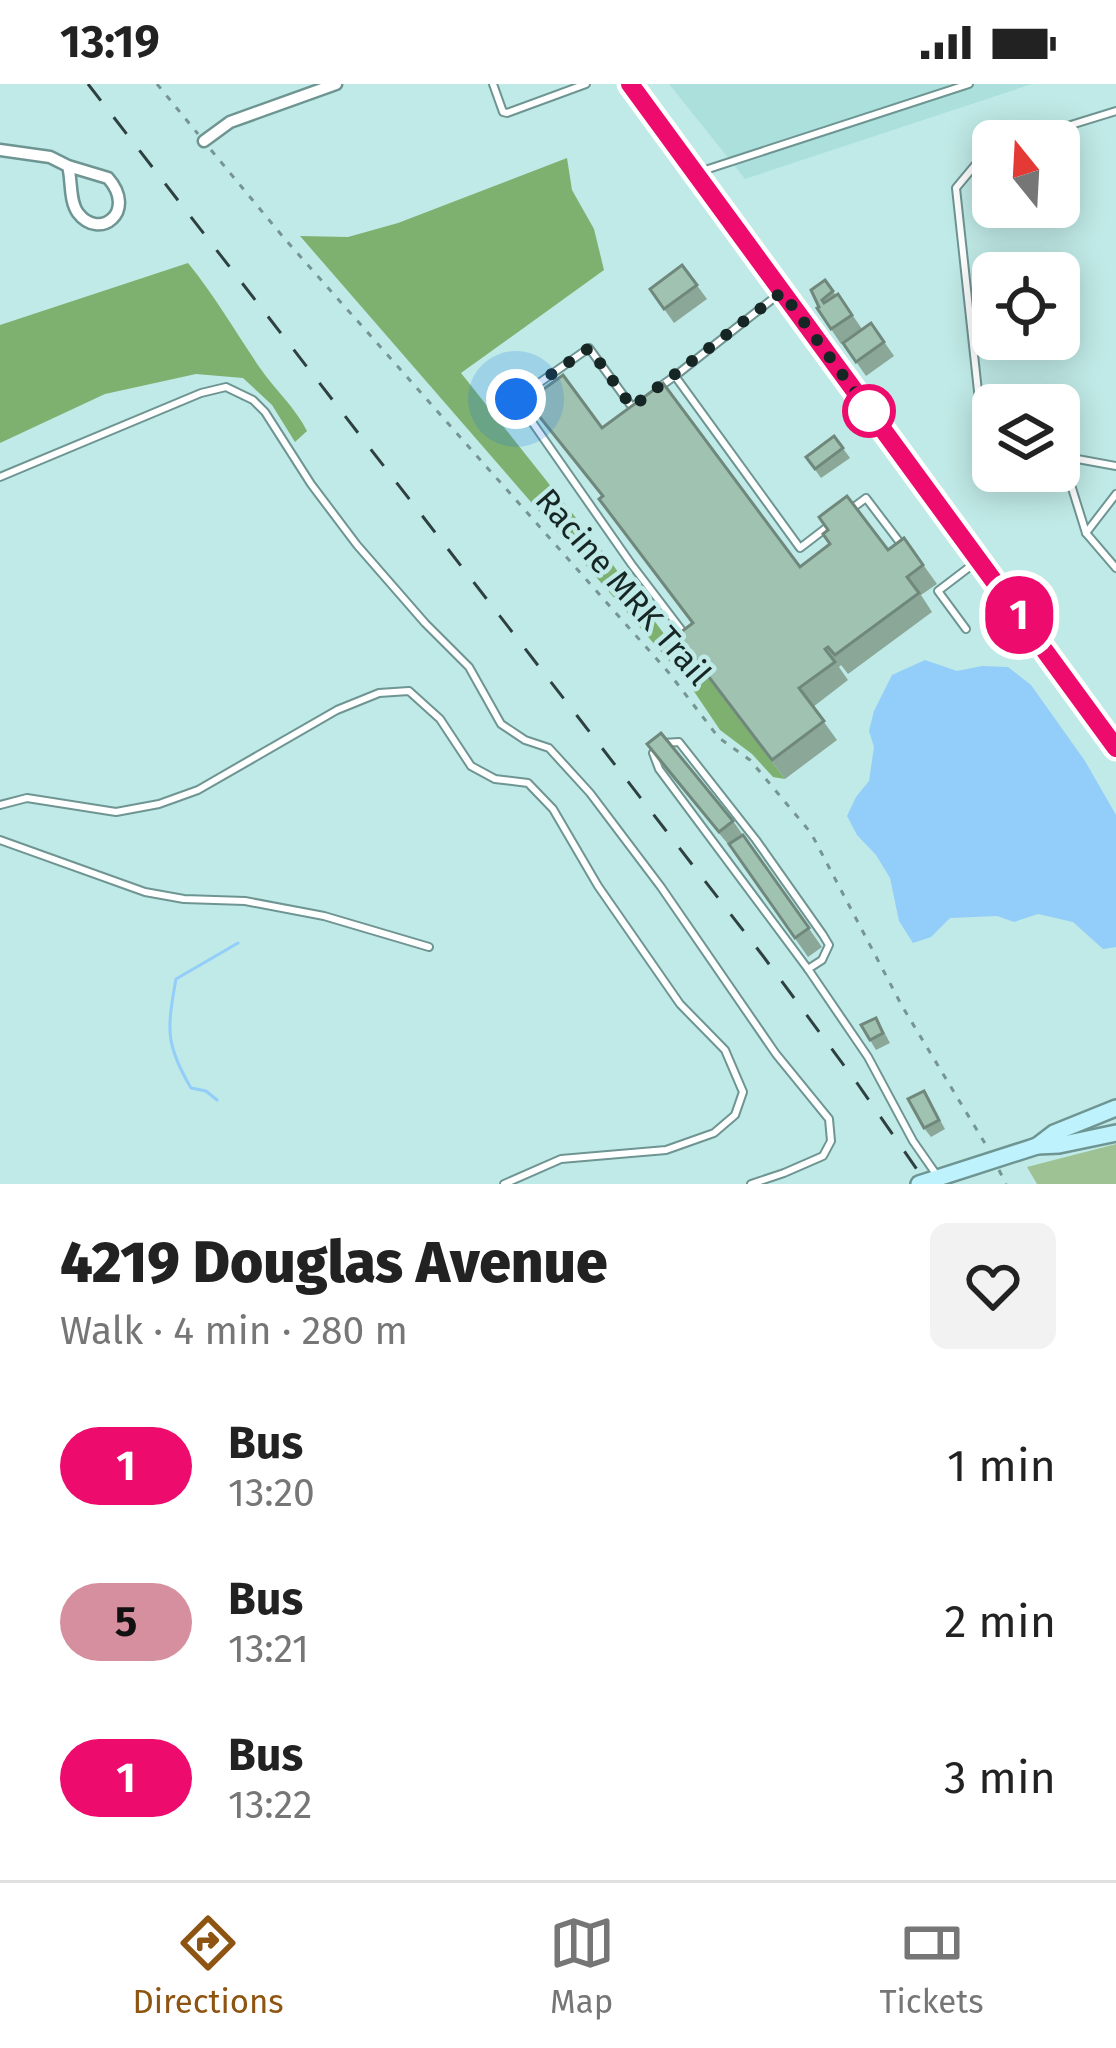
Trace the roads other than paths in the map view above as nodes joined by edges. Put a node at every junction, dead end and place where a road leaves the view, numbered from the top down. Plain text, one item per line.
1 (336, 84) edge
2 (493, 84) edge
3 (550, 84) edge
4 (586, 84) edge
5 (630, 84) edge
6 (969, 84) edge
7 (555, 96) junction
8 (1116, 111) edge
9 (1080, 122) edge
10 (204, 141) road end
11 (0, 150) edge
12 (68, 166) junction
13 (972, 169) edge
14 (695, 173) junction
15 (782, 292) junction
16 (675, 376) junction
17 (978, 384) edge
18 (1080, 460) edge
19 (1116, 466) edge
20 (0, 477) edge
21 (1072, 492) edge
22 (1116, 494) edge
23 (850, 511) edge
24 (833, 523) edge
25 (1086, 533) junction
26 (906, 551) edge
27 (979, 560) junction
28 (1116, 568) edge
29 (966, 629) dead end
30 (689, 640) edge
31 (1116, 748) edge
32 (0, 805) edge
33 (0, 840) edge
34 (756, 840) junction
35 (744, 851) edge
36 (428, 947) dead end
37 (808, 969) junction
38 (1116, 1108) edge
39 (1116, 1133) edge
40 (1037, 1145) junction
41 (939, 1178) junction
42 (503, 1184) edge
43 (751, 1184) edge
44 (919, 1184) edge

1 - 10 street
2 - 7 lane
3 - 7 lane
4 - 7 lane
5 - 14 main road
6 - 14 lane
8 - 9 lane
11 - 12 street
12 - 12 street
13 - 17 lane
14 - 15 main road
15 - 16 lane
15 - 27 main road
16 - 24 lane
16 - 30 lane
18 - 19 lane
20 - 43 lane
21 - 25 lane
22 - 25 lane
23 - 26 lane
25 - 28 lane
27 - 29 lane
27 - 31 main road
32 - 42 lane
33 - 36 lane
34 - 35 lane
34 - 37 lane
34 - 37 lane
37 - 41 lane
38 - 40 street
39 - 40 street
40 - 41 street
41 - 44 street

